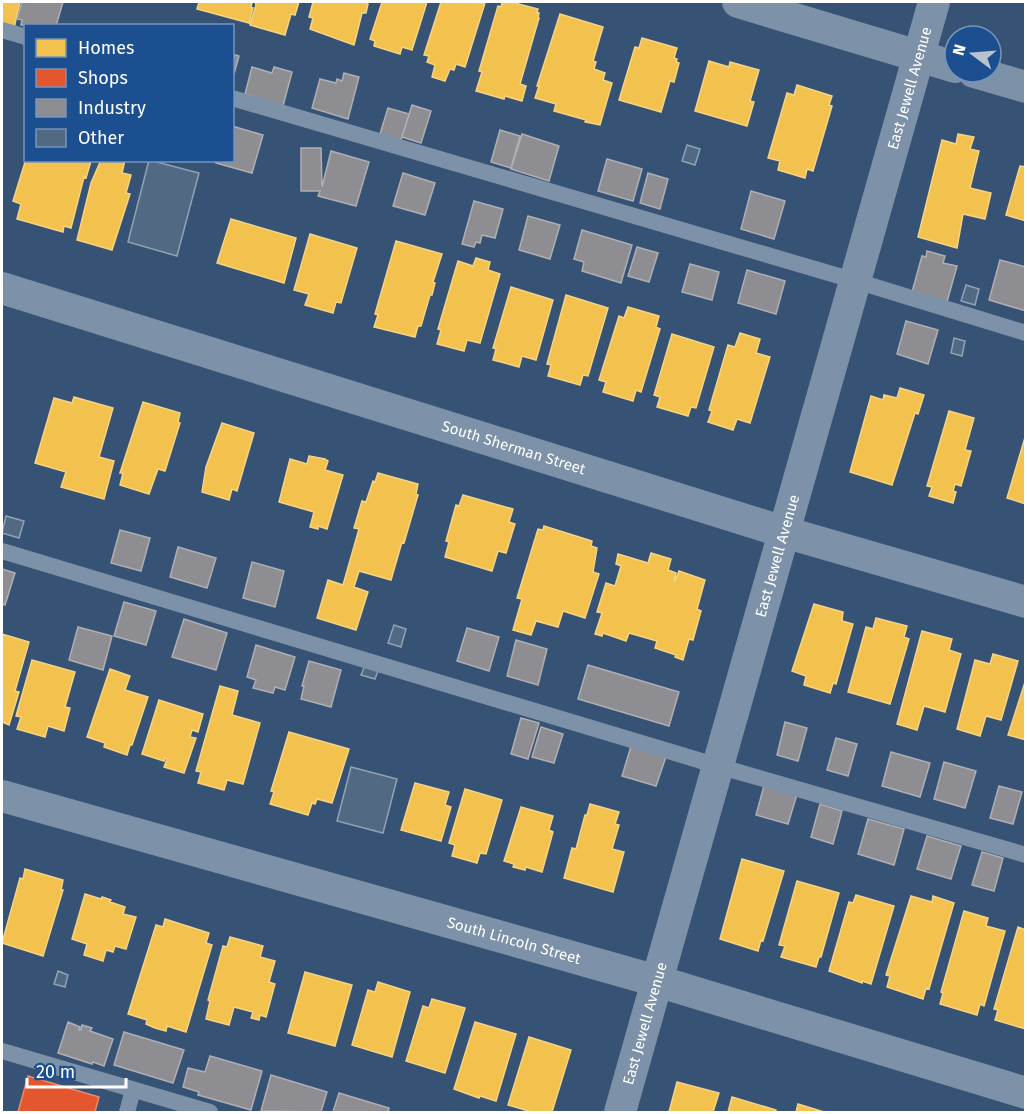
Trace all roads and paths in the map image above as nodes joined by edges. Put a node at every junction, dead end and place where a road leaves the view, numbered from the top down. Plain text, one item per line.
1 (738, 2) edge
2 (934, 2) edge
3 (2, 30) edge
4 (24, 36) edge
5 (919, 56) junction
6 (943, 63) edge
7 (1003, 80) edge
8 (1026, 87) edge
9 (234, 99) edge
10 (856, 280) junction
11 (2, 288) edge
12 (1026, 333) edge
13 (784, 532) junction
14 (2, 551) edge
15 (1026, 602) edge
16 (718, 766) junction
17 (2, 796) edge
18 (1026, 855) edge
19 (657, 981) junction
20 (2, 1051) edge
21 (133, 1090) junction
22 (1026, 1093) edge
23 (127, 1113) edge
24 (210, 1113) edge
25 (620, 1113) edge

1 - 5 street
2 - 5 street, East Jewell Avenue
3 - 4 lane
5 - 6 street
5 - 10 street, East Jewell Avenue
7 - 8 street
9 - 10 lane
10 - 12 lane
10 - 13 street, East Jewell Avenue
11 - 13 street, South Sherman Street
13 - 15 street, South Sherman Street
13 - 16 street, East Jewell Avenue
14 - 16 lane
16 - 18 lane
16 - 19 street, East Jewell Avenue
17 - 19 street, South Lincoln Street
19 - 22 street, South Lincoln Street
19 - 25 street, East Jewell Avenue
20 - 21 lane
21 - 23 lane
21 - 24 lane

